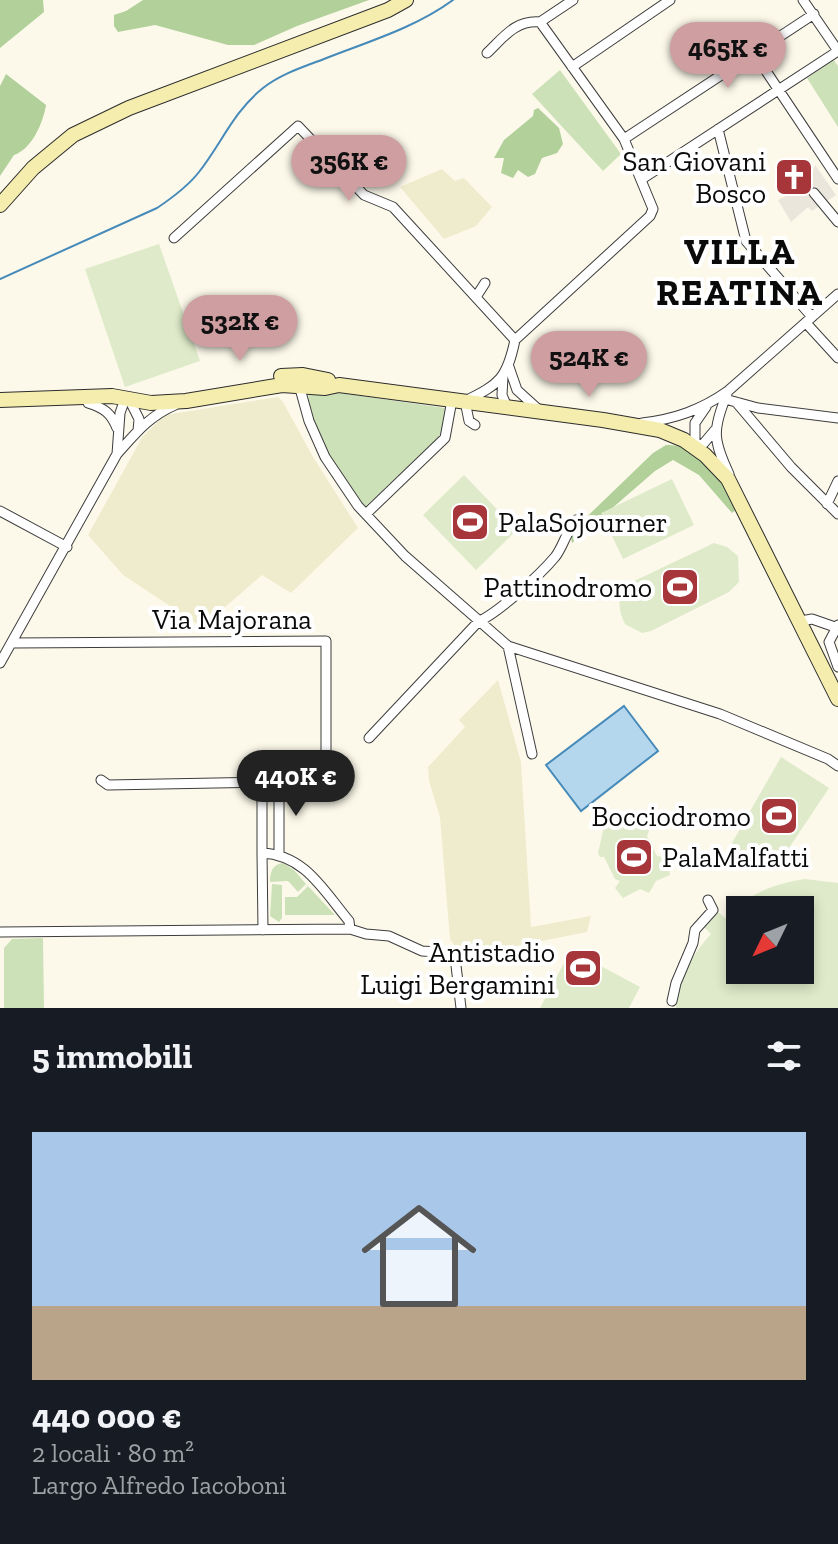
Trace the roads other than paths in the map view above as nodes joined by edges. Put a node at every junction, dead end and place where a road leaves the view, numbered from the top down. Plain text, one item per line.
1 (406, 0) edge
2 (573, 0) edge
3 (670, 0) edge
4 (803, 0) edge
5 (814, 14) junction
6 (540, 22) junction
7 (838, 51) edge
8 (487, 53) dead end
9 (754, 53) junction
10 (572, 67) junction
11 (778, 89) junction
12 (718, 129) junction
13 (624, 139) junction
14 (642, 179) junction
15 (838, 179) edge
16 (814, 193) dead end
17 (0, 205) edge
18 (838, 222) edge
19 (174, 238) dead end
20 (485, 283) dead end
21 (838, 294) edge
22 (476, 297) junction
23 (809, 320) junction
24 (515, 340) junction
25 (838, 358) edge
26 (509, 367) junction
27 (503, 377) junction
28 (513, 383) junction
29 (299, 385) junction
30 (339, 385) junction
31 (726, 395) junction
32 (133, 399) junction
33 (0, 400) edge
34 (458, 400) junction
35 (186, 401) junction
36 (736, 402) junction
37 (88, 403) junction
38 (708, 405) junction
39 (0, 407) edge
40 (507, 407) junction
41 (540, 411) junction
42 (838, 418) edge
43 (633, 424) junction
44 (475, 425) dead end
45 (715, 430) junction
46 (118, 431) junction
47 (138, 431) junction
48 (695, 447) junction
49 (117, 454) junction
50 (838, 481) edge
51 (737, 493) junction
52 (827, 504) junction
53 (0, 511) edge
54 (366, 514) junction
55 (838, 514) edge
56 (576, 520) dead end
57 (67, 547) junction
58 (801, 621) junction
59 (478, 622) junction
60 (837, 626) edge
61 (12, 643) junction
62 (508, 646) junction
63 (0, 663) edge
64 (838, 667) edge
65 (838, 699) edge
66 (369, 738) dead end
67 (532, 754) dead end
68 (838, 766) edge
69 (101, 780) dead end
70 (262, 782) junction
71 (279, 782) junction
72 (262, 853) junction
73 (279, 854) junction
74 (708, 900) dead end
75 (350, 929) junction
76 (263, 930) junction
77 (0, 932) edge
78 (672, 1001) dead end
79 (461, 1008) edge

1 - 17 street
2 - 6 street
3 - 10 street
4 - 5 street
5 - 7 street
5 - 9 street
6 - 8 street
6 - 10 street
7 - 11 street
9 - 11 street
9 - 13 street
10 - 13 street
11 - 12 street
11 - 15 street
12 - 14 street
12 - 23 street
13 - 14 street
14 - 24 street
16 - 18 street
19 - 22 street
20 - 22 street
21 - 23 street
22 - 24 street
23 - 25 street
23 - 31 street
24 - 26 street
26 - 27 street
26 - 28 street
27 - 34 street
27 - 40 street
28 - 40 street
28 - 41 street
29 - 30 street
29 - 35 street
29 - 54 street
30 - 32 street
30 - 34 street
31 - 36 street
31 - 38 street
31 - 45 street
32 - 33 street
32 - 35 street
32 - 37 street
32 - 46 street
32 - 47 street
34 - 40 street
34 - 44 street
34 - 54 street
35 - 47 street
36 - 42 street
36 - 52 street
37 - 39 street
37 - 46 street
38 - 43 street
38 - 48 street
40 - 41 street
41 - 43 street
43 - 48 street
45 - 48 street
45 - 51 street
46 - 49 street
47 - 49 street
48 - 51 street
49 - 57 street
50 - 52 street
51 - 58 street
52 - 55 street
53 - 57 street
54 - 59 street
56 - 59 street
57 - 61 street
58 - 60 street
58 - 65 street
59 - 62 street
59 - 66 street
60 - 64 street
61 - 63 street
61 - 71 street, Via Majorana
62 - 67 street
62 - 68 street
69 - 70 street, Via Majorana
70 - 71 street, Via Majorana
70 - 72 street
71 - 73 street
72 - 73 street
72 - 76 street
73 - 75 street
74 - 78 street
75 - 76 street
75 - 79 street
76 - 77 street

